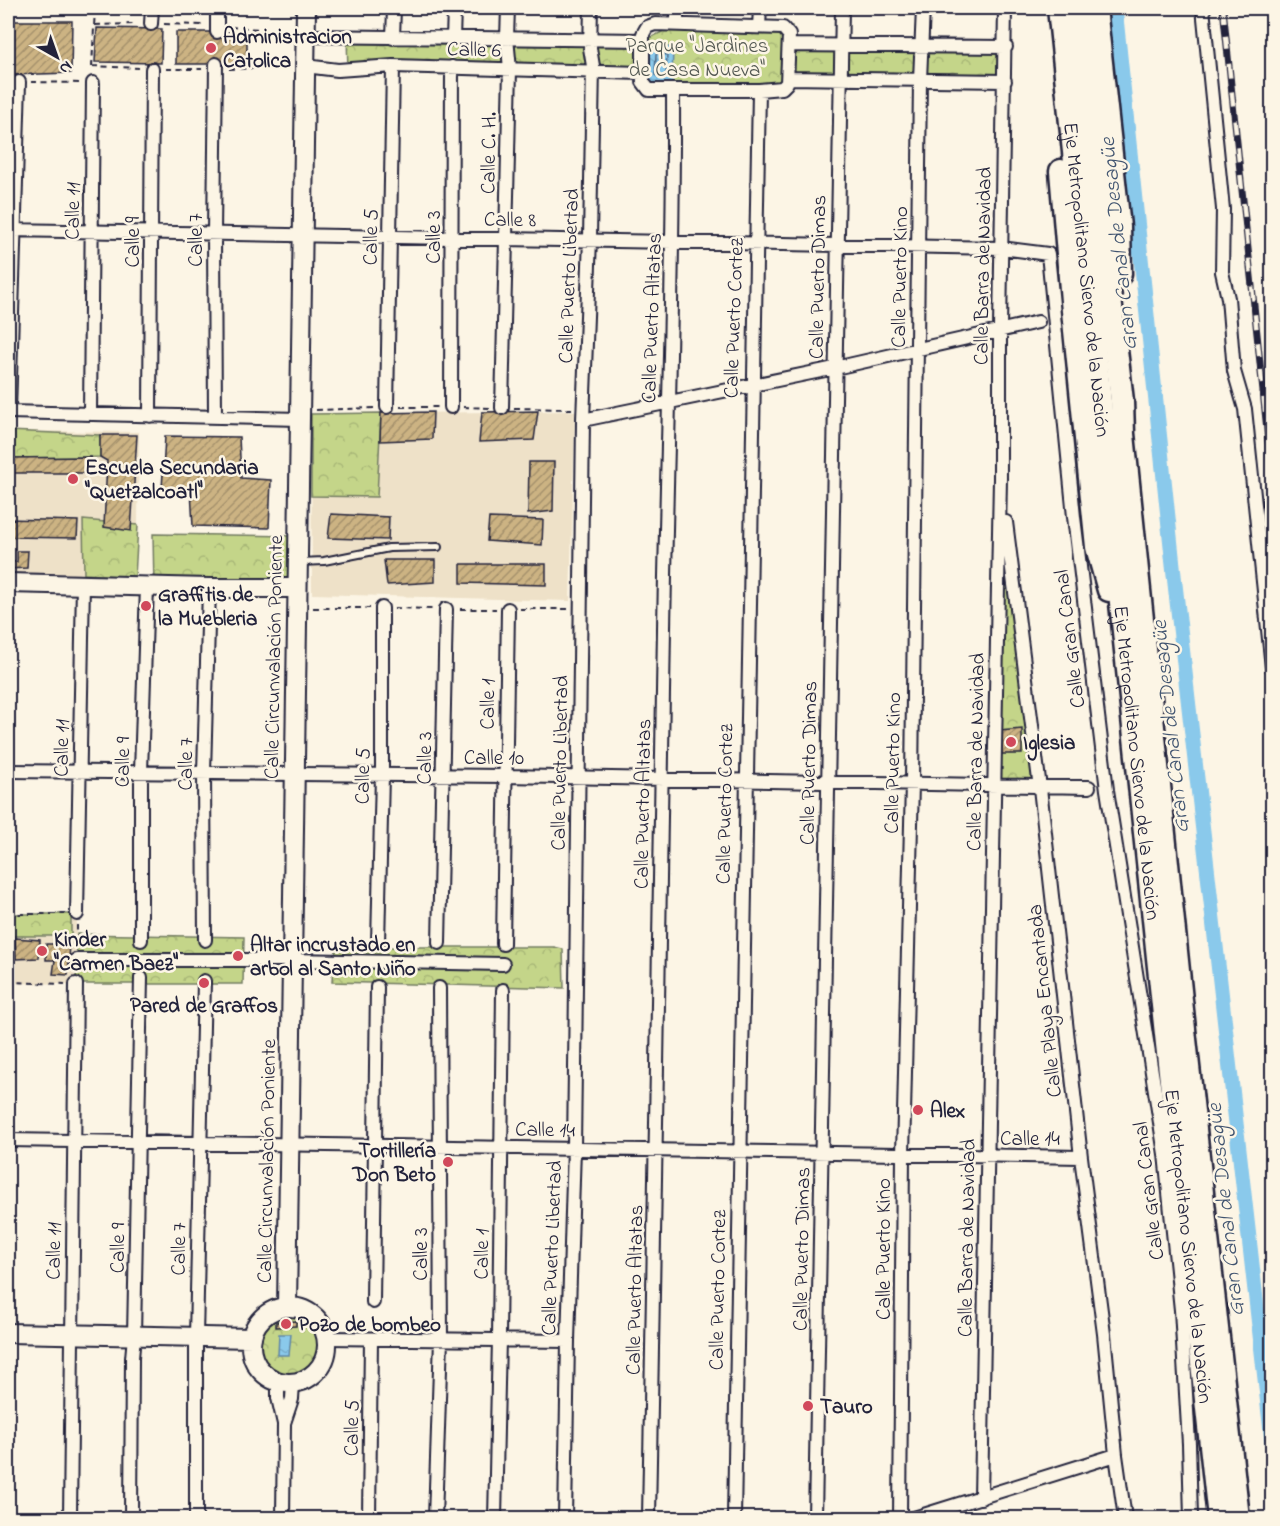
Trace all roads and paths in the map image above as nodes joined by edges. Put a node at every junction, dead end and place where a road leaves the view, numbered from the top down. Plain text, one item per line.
1 (95, 8) edge
2 (152, 8) edge
3 (217, 8) edge
4 (306, 8) edge
5 (394, 8) edge
6 (454, 8) edge
7 (508, 8) edge
8 (591, 8) edge
9 (677, 8) edge
10 (760, 8) edge
11 (842, 8) edge
12 (923, 8) edge
13 (1005, 8) edge
14 (1050, 8) edge
15 (1059, 8) edge
16 (1076, 8) edge
17 (1095, 8) edge
18 (1203, 8) edge
19 (151, 24) junction
20 (94, 25) junction
21 (677, 25) junction
22 (759, 27) junction
23 (217, 29) junction
24 (260, 29) dead end
25 (306, 36) junction
26 (393, 38) junction
27 (507, 38) junction
28 (453, 39) junction
29 (590, 40) junction
30 (643, 40) junction
31 (789, 45) junction
32 (842, 45) junction
33 (922, 47) junction
34 (1006, 47) junction
35 (92, 66) junction
36 (216, 66) junction
37 (305, 66) junction
38 (393, 66) junction
39 (452, 67) junction
40 (259, 68) dead end
41 (152, 69) junction
42 (510, 69) junction
43 (592, 71) junction
44 (642, 72) junction
45 (841, 78) junction
46 (920, 80) junction
47 (1005, 81) junction
48 (19, 82) joint
49 (787, 82) junction
50 (93, 83) junction
51 (673, 90) junction
52 (759, 90) junction
53 (11, 230) edge
54 (91, 232) junction
55 (152, 233) junction
56 (214, 233) junction
57 (303, 235) junction
58 (390, 237) junction
59 (452, 237) junction
60 (506, 239) junction
61 (590, 239) junction
62 (674, 240) junction
63 (755, 242) junction
64 (837, 244) junction
65 (920, 246) junction
66 (1002, 248) junction
67 (1048, 254) joint
68 (1038, 322) dead end
69 (1000, 329) junction
70 (916, 349) junction
71 (835, 368) junction
72 (750, 385) junction
73 (668, 401) junction
74 (1122, 401) junction
75 (387, 407) dead end
76 (450, 407) dead end
77 (502, 408) dead end
78 (8, 412) edge
79 (90, 414) junction
80 (150, 416) junction
81 (215, 417) junction
82 (300, 419) junction
83 (583, 420) junction
84 (1000, 479) junction
85 (438, 547) dead end
86 (297, 562) junction
87 (8, 583) edge
88 (83, 583) junction
89 (147, 586) junction
90 (209, 588) junction
91 (296, 588) junction
92 (382, 608) dead end
93 (446, 609) dead end
94 (508, 609) dead end
95 (1128, 653) junction
96 (1272, 668) edge
97 (8, 771) edge
98 (80, 771) junction
99 (141, 772) junction
100 (204, 773) junction
101 (294, 774) junction
102 (382, 775) junction
103 (505, 776) junction
104 (444, 777) junction
105 (579, 778) junction
106 (662, 780) junction
107 (744, 781) junction
108 (827, 782) junction
109 (912, 783) junction
110 (994, 786) junction
111 (1089, 787) dead end
112 (1040, 788) junction
113 (8, 914) edge
114 (77, 914) joint
115 (141, 940) dead end
116 (205, 940) dead end
117 (378, 943) dead end
118 (439, 943) dead end
119 (503, 944) dead end
120 (76, 960) dead end
121 (291, 960) junction
122 (503, 964) dead end
123 (141, 978) dead end
124 (204, 981) dead end
125 (8, 982) edge
126 (76, 984) joint
127 (377, 987) dead end
128 (438, 988) dead end
129 (502, 990) dead end
130 (8, 1140) edge
131 (74, 1142) junction
132 (139, 1143) junction
133 (200, 1145) junction
134 (289, 1146) junction
135 (375, 1146) junction
136 (439, 1147) junction
137 (501, 1148) junction
138 (574, 1148) junction
139 (657, 1151) junction
140 (738, 1152) junction
141 (823, 1154) junction
142 (903, 1155) junction
143 (987, 1157) junction
144 (1081, 1157) junction
145 (373, 1302) dead end
146 (287, 1307) junction
147 (8, 1333) edge
148 (72, 1334) junction
149 (134, 1336) junction
150 (196, 1337) junction
151 (252, 1338) junction
152 (327, 1338) junction
153 (371, 1339) junction
154 (441, 1339) junction
155 (499, 1339) junction
156 (568, 1341) junction
157 (285, 1382) junction
158 (1116, 1455) junction
159 (981, 1498) junction
160 (70, 1518) edge
161 (131, 1518) edge
162 (196, 1518) edge
163 (283, 1518) edge
164 (369, 1518) edge
165 (435, 1518) edge
166 (495, 1518) edge
167 (565, 1518) edge
168 (649, 1518) edge
169 (734, 1518) edge
170 (815, 1518) edge
171 (900, 1518) edge
172 (914, 1518) edge
173 (1125, 1518) edge
174 (1191, 1518) edge
175 (1219, 1518) edge
176 (1238, 1518) edge

1 - 20 path
2 - 19 street
3 - 23 street
4 - 25 street, Calle Circunvalación Poniente
5 - 26 street
6 - 28 street
7 - 27 street, Calle C. H.
8 - 29 street, Calle Puerto Libertad
9 - 21 street
10 - 22 street
11 - 32 street, Calle Puerto Dimas
12 - 33 street, Calle Puerto Kino
13 - 34 street, Calle Barra de Navidad
14 - 95 highway
15 - 95 highway, Eje Metropolitano Siervo de la Nación
16 - 74 highway, Eje Metropolitano Siervo de la Nación
17 - 74 highway
18 - 96 street
19 - 20 path
19 - 23 path
20 - 35 path
21 - 22 street
21 - 30 street
22 - 31 street
23 - 24 path
25 - 26 street, Calle 6
25 - 37 street, Calle Circunvalación Poniente
26 - 28 street, Calle 6
27 - 28 street, Calle 6
27 - 29 street, Calle 6
27 - 42 street, Calle C. H.
29 - 30 street, Calle 6
29 - 43 street, Calle Puerto Libertad
30 - 44 street
31 - 32 street
31 - 49 street
32 - 33 street
32 - 45 street, Calle Puerto Dimas
33 - 34 street
33 - 46 street, Calle Puerto Kino
34 - 47 street, Calle Barra de Navidad
35 - 41 path
35 - 50 path
36 - 40 path
36 - 41 path
36 - 56 street, Calle 7
37 - 38 street, Calle 6
37 - 57 street, Calle Circunvalación Poniente
38 - 39 street, Calle 6
38 - 58 street, Calle 5
39 - 42 street, Calle 6
39 - 59 street, Calle 3
41 - 55 street, Calle 9
42 - 43 street, Calle 6
42 - 60 street, Calle C. H.
43 - 44 street, Calle 6
43 - 61 street, Calle Puerto Libertad
44 - 51 street
45 - 46 street
45 - 49 street
45 - 64 street, Calle Puerto Dimas
46 - 47 street
46 - 65 street, Calle Puerto Kino
47 - 66 street, Calle Barra de Navidad
48 - 50 path
48 - 53 street
49 - 52 street
50 - 54 street, Calle 11
51 - 52 street
51 - 62 street, Calle Puerto Altatas
52 - 63 street, Calle Puerto Cortez
53 - 54 street, Calle 8
53 - 78 street
54 - 55 street, Calle 8
54 - 79 street, Calle 11
55 - 56 street, Calle 8
55 - 80 street, Calle 9
56 - 57 street, Calle 8
56 - 81 street, Calle 7
57 - 58 street, Calle 8
57 - 82 street, Calle Circunvalación Poniente
58 - 59 street, Calle 8
58 - 75 street, Calle 5
59 - 60 street, Calle 8
59 - 76 street, Calle 3
60 - 61 street, Calle 8
60 - 77 street, Calle C. H.
61 - 62 street, Calle 8
61 - 83 street, Calle Puerto Libertad
62 - 63 street, Calle 8
62 - 73 street, Calle Puerto Altatas
63 - 64 street, Calle 8
63 - 72 street, Calle Puerto Cortez
64 - 65 street, Calle 8
64 - 71 street, Calle Puerto Dimas
65 - 66 street, Calle 8
65 - 70 street, Calle Puerto Kino
66 - 67 street, Calle 8
66 - 69 street, Calle Barra de Navidad
67 - 174 street, Calle Gran Canal
68 - 69 street
69 - 70 street
69 - 84 street, Calle Barra de Navidad
70 - 71 street
70 - 109 street, Calle Puerto Kino
71 - 72 street
71 - 108 street, Calle Puerto Dimas
72 - 73 street
72 - 107 street, Calle Puerto Cortez
73 - 83 street
73 - 106 street, Calle Puerto Altatas
74 - 176 highway, Eje Metropolitano Siervo de la Nación
78 - 79 street
79 - 80 street
80 - 81 street
81 - 82 street
82 - 86 street, Calle Circunvalación Poniente
83 - 105 street, Calle Puerto Libertad
84 - 110 street, Calle Barra de Navidad
84 - 112 street, Calle Playa Encantada
85 - 86 lane
86 - 91 street, Calle Circunvalación Poniente
87 - 88 street
88 - 89 street
88 - 98 street, Calle 11
89 - 90 street
89 - 99 street, Calle 9
90 - 91 street
90 - 100 street, Calle 7
91 - 101 street, Calle Circunvalación Poniente
92 - 102 street, Calle 5
93 - 104 street, Calle 3
94 - 103 street, Calle 1
95 - 175 highway, Eje Metropolitano Siervo de la Nación
97 - 98 street, Calle 10
98 - 99 street, Calle 10
98 - 114 street, Calle 11
99 - 100 street, Calle 10
99 - 115 street, Calle 9
100 - 101 street, Calle 10
100 - 116 street, Calle 7
101 - 102 street, Calle 10
101 - 121 street, Calle Circunvalación Poniente
102 - 104 street, Calle 10
102 - 117 street, Calle 5
103 - 104 street, Calle 10
103 - 105 street, Calle 10
103 - 119 street, Calle 1
104 - 118 street, Calle 3
105 - 106 street, Calle 10
105 - 138 street, Calle Puerto Libertad
106 - 107 street, Calle 10
106 - 139 street, Calle Puerto Altatas
107 - 108 street, Calle 10
107 - 140 street, Calle Puerto Cortez
108 - 109 street, Calle 10
108 - 141 street, Calle Puerto Dimas
109 - 110 street, Calle 10
109 - 142 street, Calle Puerto Kino
110 - 112 street, Calle 10
110 - 143 street, Calle Barra de Navidad
111 - 112 street, Calle 10
112 - 144 street, Calle Playa Encantada
113 - 114 path
120 - 121 street
121 - 122 street
121 - 134 street, Calle Circunvalación Poniente
123 - 132 street, Calle 9
124 - 133 street, Calle 7
125 - 126 path
126 - 131 street, Calle 11
127 - 135 street
128 - 136 street, Calle 3
129 - 137 street, Calle 1
130 - 131 street, Calle 14
131 - 132 street, Calle 14
131 - 148 street, Calle 11
132 - 133 street, Calle 14
132 - 149 street, Calle 9
133 - 134 street, Calle 14
133 - 150 street, Calle 7
134 - 135 street, Calle 14
134 - 146 street, Calle Circunvalación Poniente
135 - 136 street, Calle 14
135 - 145 street
136 - 137 street, Calle 14
136 - 154 street, Calle 3
137 - 138 street, Calle 14
137 - 155 street, Calle 1
138 - 139 street, Calle 14
138 - 156 street, Calle Puerto Libertad
139 - 140 street, Calle 14
139 - 168 street, Calle Puerto Altatas
140 - 141 street, Calle 14
140 - 169 street, Calle Puerto Cortez
141 - 142 street, Calle 14
141 - 170 street, Calle Puerto Dimas
142 - 143 street, Calle 14
142 - 171 street, Calle Puerto Kino
143 - 144 street, Calle 14
143 - 159 street, Calle Barra de Navidad
144 - 158 street, Calle Playa Encantada
146 - 151 street
146 - 152 street
147 - 148 street
148 - 149 street
148 - 160 street, Calle 11
149 - 150 street
149 - 161 street, Calle 9
150 - 151 street
150 - 162 street, Calle 7
151 - 157 street
152 - 153 street
152 - 157 street
153 - 154 street
153 - 164 street, Calle 5
154 - 155 street
154 - 165 street, Calle 3
155 - 156 street
155 - 166 street, Calle 1
156 - 167 street, Calle Puerto Libertad
157 - 163 street
158 - 159 street
158 - 173 street, Calle Playa Encantada
159 - 172 street

